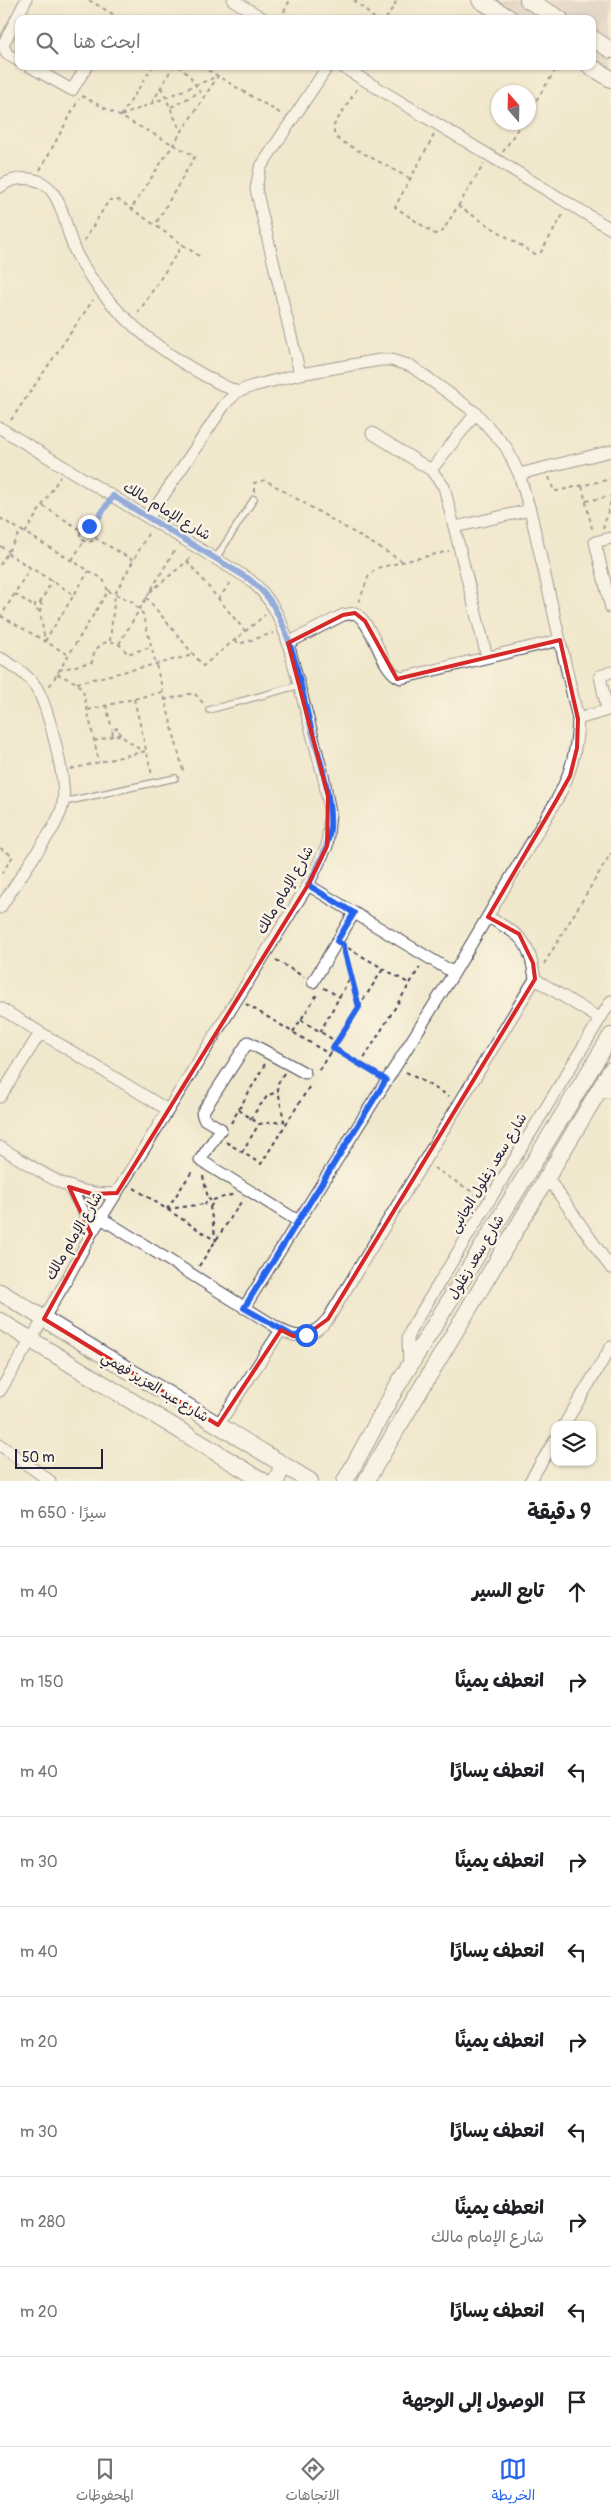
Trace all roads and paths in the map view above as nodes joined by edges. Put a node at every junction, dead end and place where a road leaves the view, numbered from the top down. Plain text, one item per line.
1 (26, 0) edge
2 (89, 0) edge
3 (234, 0) edge
4 (290, 0) edge
5 (354, 0) edge
6 (397, 0) edge
7 (480, 0) edge
8 (528, 0) edge
9 (18, 15) edge
10 (115, 15) edge
11 (258, 15) edge
12 (282, 15) edge
13 (371, 15) edge
14 (388, 15) edge
15 (504, 15) edge
16 (553, 15) edge
17 (15, 22) edge
18 (596, 41) edge
19 (611, 50) edge
20 (15, 59) edge
21 (36, 70) edge
22 (85, 70) edge
23 (150, 70) edge
24 (172, 70) edge
25 (182, 70) edge
26 (208, 70) edge
27 (325, 70) edge
28 (347, 70) edge
29 (555, 70) edge
30 (596, 70) edge
31 (218, 76) junction
32 (611, 79) edge
33 (363, 80) junction
34 (197, 85) junction
35 (162, 87) junction
36 (200, 92) junction
37 (76, 93) junction
38 (166, 97) junction
39 (203, 98) junction
40 (536, 101) edge
41 (152, 104) junction
42 (171, 107) junction
43 (121, 116) junction
44 (292, 120) junction
45 (439, 126) junction
46 (516, 130) edge
47 (181, 132) junction
48 (174, 144) junction
49 (493, 158) junction
50 (410, 179) junction
51 (34, 180) junction
52 (0, 187) edge
53 (570, 204) junction
54 (458, 206) junction
55 (131, 209) junction
56 (155, 225) junction
57 (611, 229) edge
58 (183, 244) junction
59 (76, 253) junction
60 (199, 256) dead end
61 (101, 290) junction
62 (132, 324) junction
63 (300, 374) junction
64 (237, 392) junction
65 (476, 413) junction
66 (2, 429) edge
67 (372, 433) dead end
68 (611, 451) edge
69 (66, 467) junction
70 (546, 468) junction
71 (431, 470) junction
72 (519, 474) junction
73 (611, 479) edge
74 (582, 485) junction
75 (113, 496) junction
76 (611, 496) edge
77 (254, 499) joint
78 (586, 501) junction
79 (611, 501) edge
80 (42, 505) junction
81 (530, 510) junction
82 (0, 518) edge
83 (152, 519) junction
84 (611, 519) edge
85 (605, 520) junction
86 (92, 527) junction
87 (455, 527) junction
88 (21, 530) junction
89 (81, 530) junction
90 (25, 532) junction
91 (95, 538) junction
92 (182, 538) junction
93 (611, 538) edge
94 (84, 541) junction
95 (597, 541) junction
96 (0, 546) edge
97 (460, 548) junction
98 (201, 550) junction
99 (8, 552) junction
100 (216, 558) junction
101 (72, 560) junction
102 (133, 560) junction
103 (187, 561) junction
104 (402, 561) junction
105 (0, 563) edge
106 (30, 568) junction
107 (89, 571) junction
108 (238, 572) junction
109 (52, 581) junction
110 (108, 591) junction
111 (149, 593) junction
112 (15, 594) junction
113 (114, 594) junction
114 (74, 595) junction
115 (146, 598) junction
116 (218, 599) junction
117 (40, 603) junction
118 (33, 606) junction
119 (274, 607) junction
120 (140, 608) junction
121 (611, 608) edge
122 (40, 611) junction
123 (355, 613) junction
124 (0, 617) edge
125 (284, 629) junction
126 (245, 631) junction
127 (235, 640) junction
128 (560, 640) junction
129 (45, 641) junction
130 (110, 641) junction
131 (288, 643) junction
132 (119, 644) junction
133 (151, 647) junction
134 (193, 654) junction
135 (69, 655) junction
136 (0, 658) edge
137 (487, 658) junction
138 (155, 664) junction
139 (60, 670) junction
140 (611, 672) edge
141 (57, 674) junction
142 (77, 683) junction
143 (300, 685) junction
144 (162, 692) junction
145 (42, 698) junction
146 (134, 699) junction
147 (164, 700) junction
148 (106, 705) junction
149 (609, 709) edge
150 (88, 710) junction
151 (209, 710) joint
152 (578, 719) junction
153 (112, 729) junction
154 (120, 735) junction
155 (113, 736) junction
156 (94, 741) junction
157 (144, 751) junction
158 (99, 762) junction
159 (62, 772) junction
160 (175, 778) joint
161 (153, 783) junction
162 (64, 802) junction
163 (0, 848) edge
164 (611, 853) edge
165 (0, 876) edge
166 (308, 885) junction
167 (0, 906) edge
168 (354, 913) junction
169 (488, 917) junction
170 (265, 954) junction
171 (427, 957) junction
172 (383, 968) junction
173 (454, 973) junction
174 (351, 976) junction
175 (535, 979) junction
176 (313, 982) joint
177 (410, 984) junction
178 (340, 996) junction
179 (237, 999) junction
180 (611, 1001) edge
181 (359, 1007) junction
182 (0, 1008) edge
183 (600, 1019) junction
184 (300, 1020) junction
185 (40, 1032) junction
186 (293, 1032) junction
187 (320, 1032) junction
188 (611, 1036) edge
189 (336, 1042) junction
190 (333, 1048) junction
191 (272, 1054) junction
192 (329, 1054) junction
193 (290, 1064) junction
194 (360, 1065) junction
195 (395, 1066) junction
196 (611, 1070) edge
197 (305, 1073) dead end
198 (386, 1080) junction
199 (278, 1092) junction
200 (604, 1092) edge
201 (0, 1097) edge
202 (460, 1102) junction
203 (168, 1110) junction
204 (239, 1110) junction
205 (250, 1119) junction
206 (284, 1121) junction
207 (258, 1124) junction
208 (285, 1126) junction
209 (218, 1132) junction
210 (0, 1147) edge
211 (242, 1152) junction
212 (200, 1160) junction
213 (424, 1162) junction
214 (548, 1177) junction
215 (124, 1181) junction
216 (68, 1187) junction
217 (248, 1190) junction
218 (117, 1193) junction
219 (208, 1198) junction
220 (213, 1200) junction
221 (489, 1202) junction
222 (205, 1204) junction
223 (210, 1207) junction
224 (167, 1209) junction
225 (101, 1218) junction
226 (298, 1221) junction
227 (91, 1234) junction
228 (216, 1241) junction
229 (611, 1268) edge
230 (193, 1276) junction
231 (0, 1292) edge
232 (244, 1308) junction
233 (44, 1318) junction
234 (0, 1321) edge
235 (281, 1330) junction
236 (31, 1340) junction
237 (611, 1347) edge
238 (409, 1366) junction
239 (0, 1391) edge
240 (566, 1421) edge
241 (218, 1425) junction
242 (0, 1444) edge
243 (551, 1447) edge
244 (283, 1465) junction
245 (50, 1481) edge
246 (263, 1481) edge
247 (276, 1481) edge
248 (310, 1481) edge
249 (346, 1481) edge
250 (366, 1481) edge
251 (530, 1481) edge

1 - 9 street
2 - 10 path
3 - 11 street
4 - 12 path
5 - 13 path
6 - 14 path
7 - 15 main road
8 - 16 main road
17 - 20 street
18 - 19 main road
21 - 37 street
22 - 37 street
23 - 43 path
24 - 35 path
25 - 34 path
26 - 31 path
27 - 44 street
28 - 33 street
29 - 40 path
30 - 32 main road
31 - 34 path
31 - 39 path
31 - 44 path
33 - 45 street
33 - 50 path
34 - 36 path
34 - 38 path
35 - 38 path
35 - 41 path
36 - 39 path
36 - 42 path
37 - 43 path
37 - 51 path
38 - 41 path
38 - 42 path
39 - 47 path
41 - 43 path
42 - 47 path
43 - 48 path
44 - 63 street
45 - 49 street
45 - 50 path
46 - 49 path
47 - 48 path
48 - 55 path
48 - 56 path
49 - 53 street
49 - 54 path
50 - 54 path
51 - 52 street
51 - 59 street
53 - 54 path
53 - 57 street
55 - 56 path
55 - 59 path
56 - 58 path
58 - 60 path
58 - 62 path
59 - 61 street
61 - 62 street
61 - 66 path
62 - 64 street
63 - 64 street
63 - 65 street
64 - 83 street
65 - 71 street
65 - 72 street
66 - 69 street, شارع الإمام مالك
67 - 71 street
68 - 70 street
69 - 75 street, شارع الإمام مالك
69 - 80 path
70 - 72 street
70 - 74 path
71 - 87 street
72 - 81 street
73 - 74 path
74 - 78 path
75 - 83 street, شارع الإمام مالك
75 - 86 path
76 - 78 path
77 - 100 lane
77 - 104 path
78 - 95 path
79 - 85 path
80 - 89 path
80 - 90 path
81 - 87 street
81 - 128 street
82 - 88 path
83 - 92 street, شارع الإمام مالك
83 - 102 path
84 - 85 path
85 - 95 path
86 - 89 path
86 - 91 path
87 - 97 street
88 - 90 path
88 - 99 path
89 - 94 path
90 - 101 path
91 - 94 path
91 - 102 path
92 - 98 street, شارع الإمام مالك
92 - 111 path
93 - 95 street
94 - 101 path
95 - 121 street
96 - 99 path
97 - 104 path
97 - 137 street
98 - 100 street, شارع الإمام مالك
98 - 103 path
99 - 105 path
99 - 106 path
100 - 108 street, شارع الإمام مالك
101 - 107 path
102 - 113 path
103 - 111 path
103 - 116 path
104 - 123 path
106 - 109 path
106 - 112 path
107 - 110 path
107 - 114 path
108 - 116 path
108 - 119 street, شارع الإمام مالك
109 - 114 path
109 - 117 path
110 - 113 path
110 - 135 path
111 - 115 path
112 - 118 path
112 - 124 path
113 - 120 path
113 - 130 path
114 - 129 path
115 - 120 path
115 - 134 path
116 - 126 path
117 - 118 path
117 - 122 path
118 - 122 path
119 - 125 street, شارع الإمام مالك
119 - 126 path
120 - 132 path
120 - 133 path
122 - 129 path
123 - 131 street
123 - 137 street
124 - 129 path
125 - 127 path
125 - 131 street, شارع الإمام مالك
126 - 127 path
127 - 134 path
128 - 137 street
128 - 152 street
129 - 135 path
130 - 132 path
130 - 139 path
131 - 143 street, شارع الإمام مالك
132 - 133 path
133 - 138 path
134 - 138 path
135 - 139 path
136 - 145 street
138 - 142 path
138 - 144 path
139 - 141 path
140 - 149 street
141 - 142 path
141 - 145 path
142 - 150 path
143 - 151 lane
143 - 166 street, شارع الإمام مالك
144 - 146 path
144 - 147 path
145 - 159 street
146 - 148 path
146 - 157 path
147 - 151 path
147 - 160 path
148 - 150 path
148 - 153 path
149 - 152 street
150 - 156 path
152 - 169 street
153 - 154 path
153 - 155 path
154 - 155 path
154 - 157 path
155 - 156 path
156 - 158 path
157 - 158 path
157 - 161 path
158 - 159 path
159 - 162 street
160 - 161 lane
161 - 162 lane
162 - 167 street
163 - 165 path
164 - 175 path
166 - 168 street
166 - 170 street, شارع الإمام مالك
168 - 171 street
168 - 176 street
169 - 173 street
169 - 175 street
170 - 176 path
170 - 179 street, شارع الإمام مالك
171 - 173 street
171 - 177 path
172 - 174 path
172 - 177 path
172 - 181 path
173 - 195 street
174 - 178 path
174 - 181 path
175 - 183 street
175 - 202 street
177 - 194 path
178 - 184 path
178 - 187 path
179 - 186 path
179 - 203 street, شارع الإمام مالك
180 - 183 street, شارع سعد زغلول الجانبى
181 - 189 path
182 - 185 street
183 - 221 street, شارع سعد زغلول الجانبى
184 - 186 path
184 - 187 path
185 - 201 street
185 - 203 street
186 - 192 path
187 - 189 path
188 - 238 main road, شارع سعد زغلول
189 - 190 path
190 - 192 path
190 - 194 path
191 - 193 street
191 - 204 path
191 - 209 street
192 - 208 path
193 - 197 street
193 - 199 path
194 - 198 path
195 - 198 street
195 - 202 path
196 - 200 main road, شارع سعد زغلول
198 - 226 street
199 - 205 path
199 - 206 path
200 - 214 main road, شارع سعد زغلول
202 - 213 street
203 - 215 street, شارع الإمام مالك
204 - 205 path
204 - 209 path
205 - 207 path
206 - 207 path
206 - 208 path
207 - 211 path
208 - 211 path
209 - 211 path
209 - 212 street
210 - 216 street
212 - 217 street
212 - 219 path
212 - 224 path
213 - 221 path
213 - 235 street
214 - 229 street
214 - 250 main road, شارع سعد زغلول
215 - 218 street, شارع الإمام مالك
215 - 224 path
216 - 218 street
216 - 227 street
217 - 220 path
217 - 226 street
217 - 228 path
218 - 225 street, شارع الإمام مالك
219 - 220 path
219 - 222 path
220 - 223 path
221 - 238 street, شارع سعد زغلول الجانبى
222 - 223 path
222 - 224 path
223 - 228 path
224 - 228 path
225 - 227 street, شارع الإمام مالك
225 - 230 street
226 - 232 street
227 - 233 street, شارع الإمام مالك
228 - 230 path
230 - 232 street
231 - 233 main road, شارع عبد العزيز فهمي
232 - 235 street
233 - 236 street, شارع الإمام مالك
233 - 241 main road, شارع عبد العزيز فهمي
234 - 236 main road, شارع عبد العزيز فهمي
235 - 241 street
236 - 239 street, شارع الإمام مالك
236 - 246 main road, شارع عبد العزيز فهمي
237 - 240 street
238 - 249 main road, شارع سعد زغلول
241 - 244 main road, شارع عبد العزيز فهمي
242 - 245 street
243 - 251 street
244 - 247 main road
244 - 248 main road, شارع عبد العزيز فهمي

